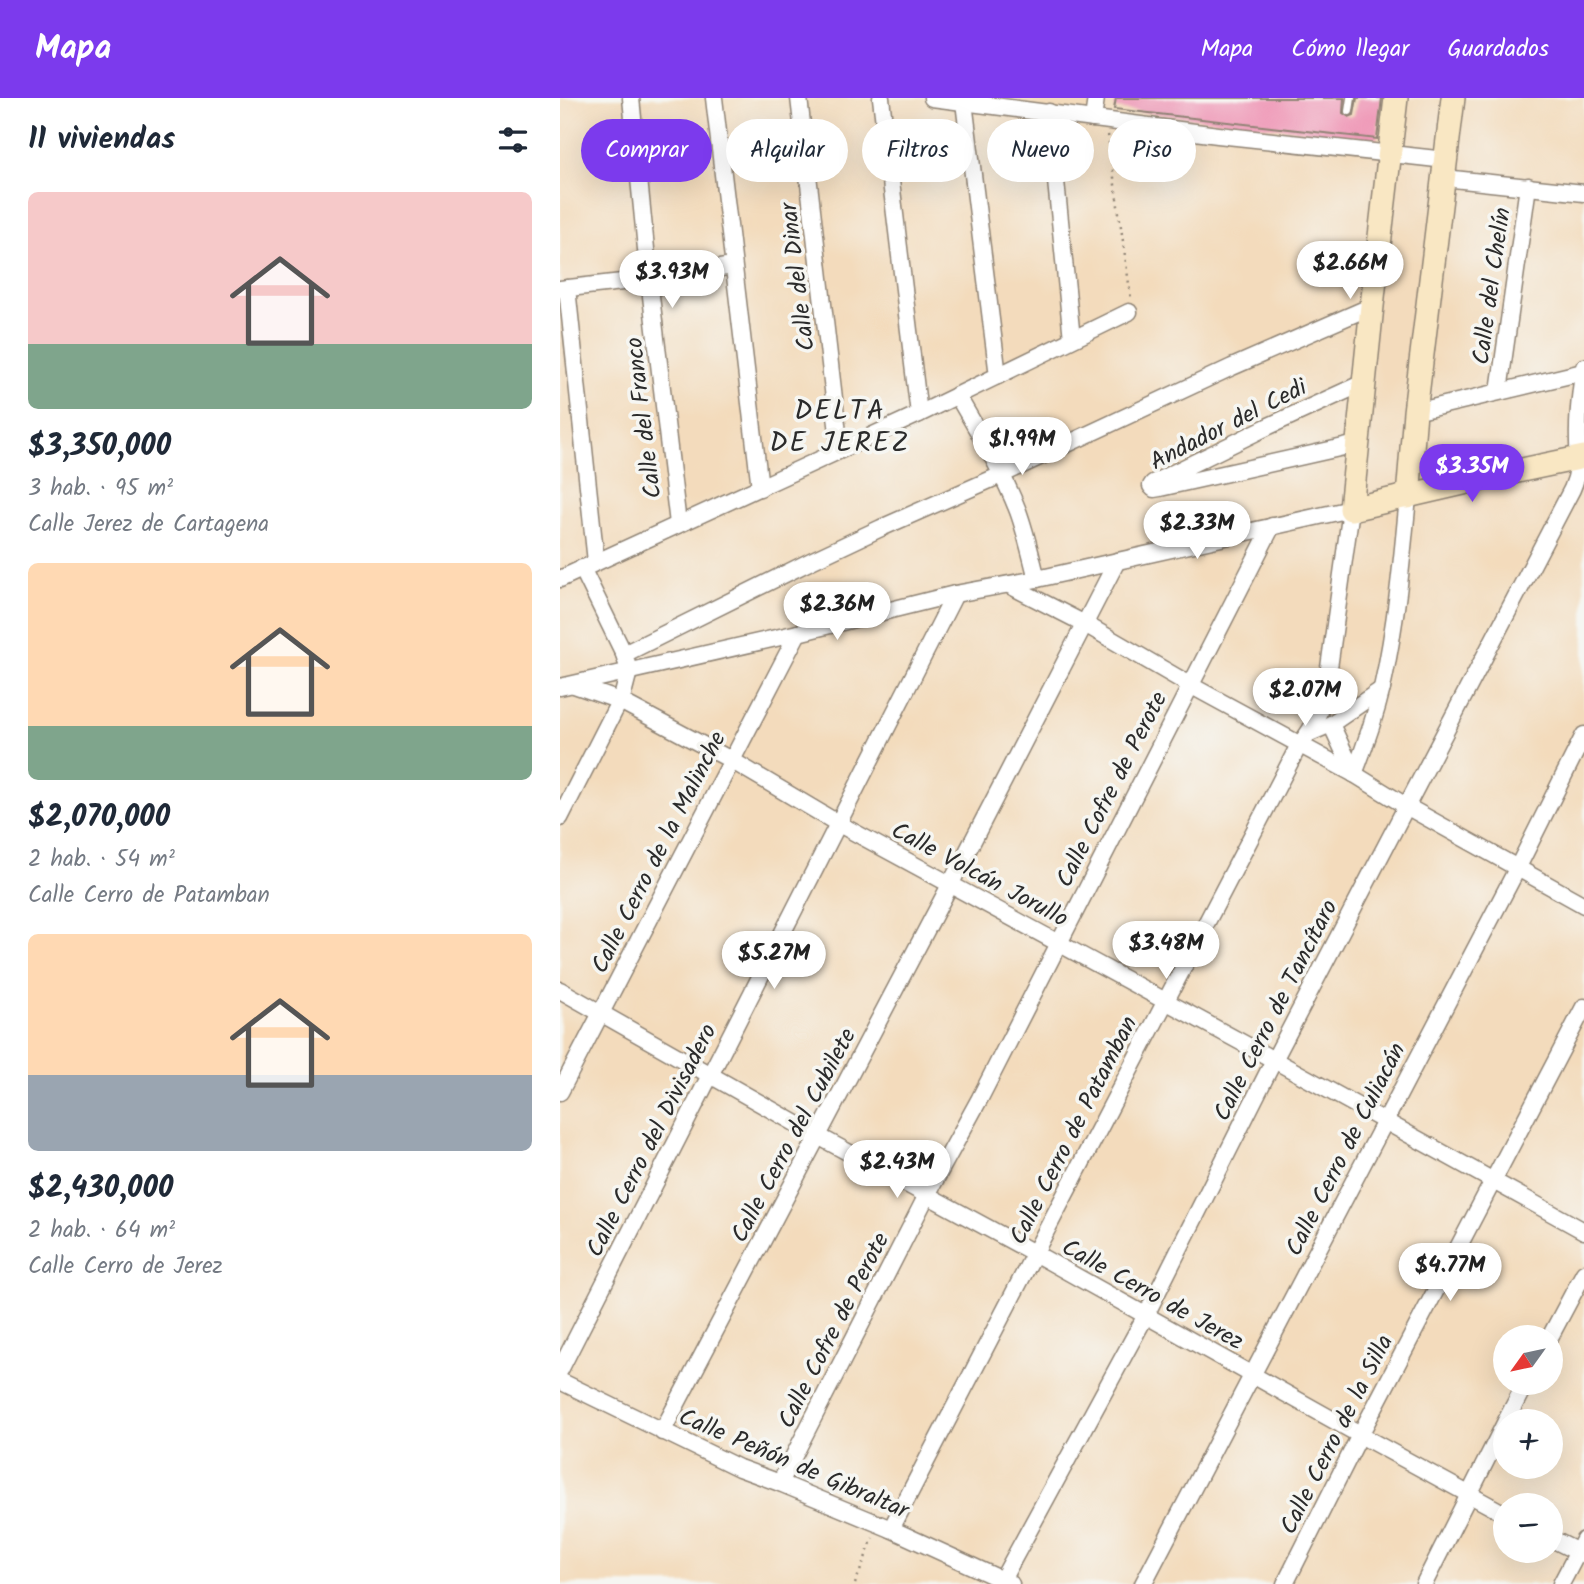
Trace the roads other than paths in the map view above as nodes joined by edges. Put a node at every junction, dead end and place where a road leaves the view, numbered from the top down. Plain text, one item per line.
1 (632, 98) edge
2 (714, 98) edge
3 (799, 98) edge
4 (881, 98) edge
5 (932, 98) edge
6 (1096, 98) edge
7 (1351, 98) edge
8 (1396, 98) edge
9 (1453, 98) edge
10 (964, 102) junction
11 (1349, 111) dead end
12 (1049, 112) junction
13 (1099, 120) junction
14 (1390, 155) junction
15 (1445, 169) junction
16 (1528, 186) junction
17 (1584, 193) edge
18 (733, 266) junction
19 (649, 279) junction
20 (564, 289) edge
21 (1372, 306) junction
22 (1129, 312) road end
23 (1072, 339) junction
24 (1584, 369) edge
25 (998, 376) junction
26 (1363, 383) junction
27 (1499, 391) junction
28 (957, 396) junction
29 (1415, 412) junction
30 (919, 414) junction
31 (1357, 444) junction
32 (840, 450) junction
33 (1581, 458) edge
34 (1001, 475) junction
35 (760, 488) junction
36 (1408, 497) junction
37 (1351, 509) junction
38 (678, 524) junction
39 (1272, 526) junction
40 (1117, 561) junction
41 (589, 565) junction
42 (560, 579) edge
43 (1037, 579) junction
44 (1009, 584) junction
45 (955, 594) junction
46 (1085, 624) junction
47 (798, 633) junction
48 (624, 654) junction
49 (629, 671) junction
50 (1190, 685) junction
51 (566, 686) edge
52 (1382, 690) junction
53 (620, 701) junction
54 (1331, 724) junction
55 (1310, 733) junction
56 (1584, 735) edge
57 (1299, 745) junction
58 (731, 760) junction
59 (1354, 774) junction
60 (1406, 806) junction
61 (560, 818) edge
62 (839, 824) junction
63 (1517, 869) junction
64 (950, 885) junction
65 (1584, 905) edge
66 (1058, 942) junction
67 (560, 990) edge
68 (1165, 1001) junction
69 (1584, 1007) edge
70 (600, 1013) junction
71 (1274, 1060) junction
72 (710, 1074) junction
73 (560, 1092) edge
74 (1385, 1121) junction
75 (818, 1136) junction
76 (1494, 1182) junction
77 (927, 1195) junction
78 (1584, 1231) edge
79 (1036, 1254) junction
80 (1584, 1273) edge
81 (1146, 1315) junction
82 (1556, 1325) edge
83 (560, 1370) edge
84 (1253, 1376) junction
85 (560, 1381) edge
86 (662, 1432) junction
87 (1360, 1435) junction
88 (1493, 1447) edge
89 (780, 1483) junction
90 (1468, 1494) junction
91 (1493, 1508) edge
92 (885, 1526) junction
93 (1563, 1542) edge
94 (1582, 1549) edge
95 (1007, 1582) edge
96 (1143, 1584) edge
97 (1285, 1584) edge
98 (1424, 1584) edge
99 (1561, 1584) edge

1 - 19 street, Calle del Franco
2 - 18 street
3 - 32 street, Calle del Dinar
4 - 30 street
5 - 10 street
6 - 13 street
7 - 11 lane
8 - 14 street
9 - 15 street
10 - 12 street
10 - 25 street
12 - 13 street
12 - 23 street
13 - 14 street
14 - 15 street
14 - 21 street
15 - 16 street
15 - 29 street
16 - 17 street
16 - 27 street, Calle del Chelín
18 - 19 street
18 - 35 street
19 - 20 street
19 - 38 street, Calle del Franco
20 - 41 street
21 - 26 street
21 - 34 street
22 - 23 street
23 - 25 street
24 - 27 street
24 - 33 street, Calle Cerro de Tancítaro
25 - 28 street
26 - 31 street
26 - 31 street, Andador del Cedi
27 - 29 street
28 - 30 street
28 - 34 street
29 - 36 street
30 - 32 street
31 - 37 street
32 - 35 street
33 - 36 street
33 - 60 street, Calle Cerro de Tancítaro
34 - 43 street
34 - 48 street
35 - 38 street
36 - 37 street
36 - 52 street
37 - 39 street
37 - 55 street, Calle Cerro de Patamban
38 - 41 street
39 - 40 street
39 - 50 street, Calle Cofre de Perote
40 - 43 street
40 - 46 street, Calle Cerro del Cubilete
41 - 42 street
41 - 48 street
43 - 44 street
44 - 45 street
44 - 46 street
45 - 47 street
45 - 62 street, Calle Cerro del Divisadero
46 - 50 street
46 - 64 street, Calle Cerro del Cubilete
47 - 49 street
47 - 58 street, Calle Cerro de la Malinche
48 - 49 street
49 - 51 street
49 - 53 street
50 - 57 street
50 - 66 street, Calle Cofre de Perote
51 - 53 street, Calle Volcán Jorullo
52 - 54 street
52 - 59 street
53 - 58 street, Calle Volcán Jorullo
53 - 61 street
54 - 55 street
54 - 59 street
55 - 57 street, Calle Cerro de Patamban
56 - 63 street, Calle Cerro de Culiacán
57 - 59 street
57 - 68 street, Calle Cerro de Patamban
58 - 62 street, Calle Volcán Jorullo
58 - 70 street, Calle Cerro de la Malinche
59 - 60 street
60 - 63 street
60 - 71 street, Calle Cerro de Tancítaro
62 - 64 street, Calle Volcán Jorullo
62 - 72 street, Calle Cerro del Divisadero
63 - 65 street
63 - 74 street, Calle Cerro de Culiacán
64 - 66 street, Calle Volcán Jorullo
64 - 75 street, Calle Cerro del Cubilete
66 - 68 street, Calle Volcán Jorullo
66 - 77 street, Calle Cofre de Perote
67 - 70 street, Calle Cerro de Jerez
68 - 71 street, Calle Volcán Jorullo
68 - 79 street, Calle Cerro de Patamban
69 - 76 street, Calle Cerro de la Silla
70 - 72 street, Calle Cerro de Jerez
70 - 73 street, Calle Cerro de la Malinche
71 - 74 street, Calle Volcán Jorullo
71 - 81 street, Calle Cerro de Tancítaro
72 - 75 street, Calle Cerro de Jerez
72 - 83 street, Calle Cerro del Divisadero
74 - 76 street, Calle Volcán Jorullo
74 - 84 street, Calle Cerro de Culiacán
75 - 77 street, Calle Cerro de Jerez
75 - 86 street, Calle Cerro del Cubilete
76 - 78 street, Calle Volcán Jorullo
76 - 87 street, Calle Cerro de la Silla
77 - 79 street, Calle Cerro de Jerez
77 - 89 street, Calle Cofre de Perote
79 - 81 street, Calle Cerro de Jerez
79 - 92 street, Calle Cerro de Patamban
80 - 82 street
81 - 84 street, Calle Cerro de Jerez
81 - 95 street, Calle Cerro de Tancítaro
84 - 87 street, Calle Cerro de Jerez
84 - 96 street, Calle Cerro de Culiacán
85 - 86 street, Calle Peñón de Gibraltar
86 - 89 street, Calle Peñón de Gibraltar
87 - 90 street, Calle Cerro de Jerez
87 - 97 street, Calle Cerro de la Silla
88 - 90 street
89 - 92 street, Calle Peñón de Gibraltar
90 - 91 street, Calle Cerro de Jerez
90 - 98 street
92 - 95 street, Calle Peñón de Gibraltar
93 - 94 street
94 - 99 street

